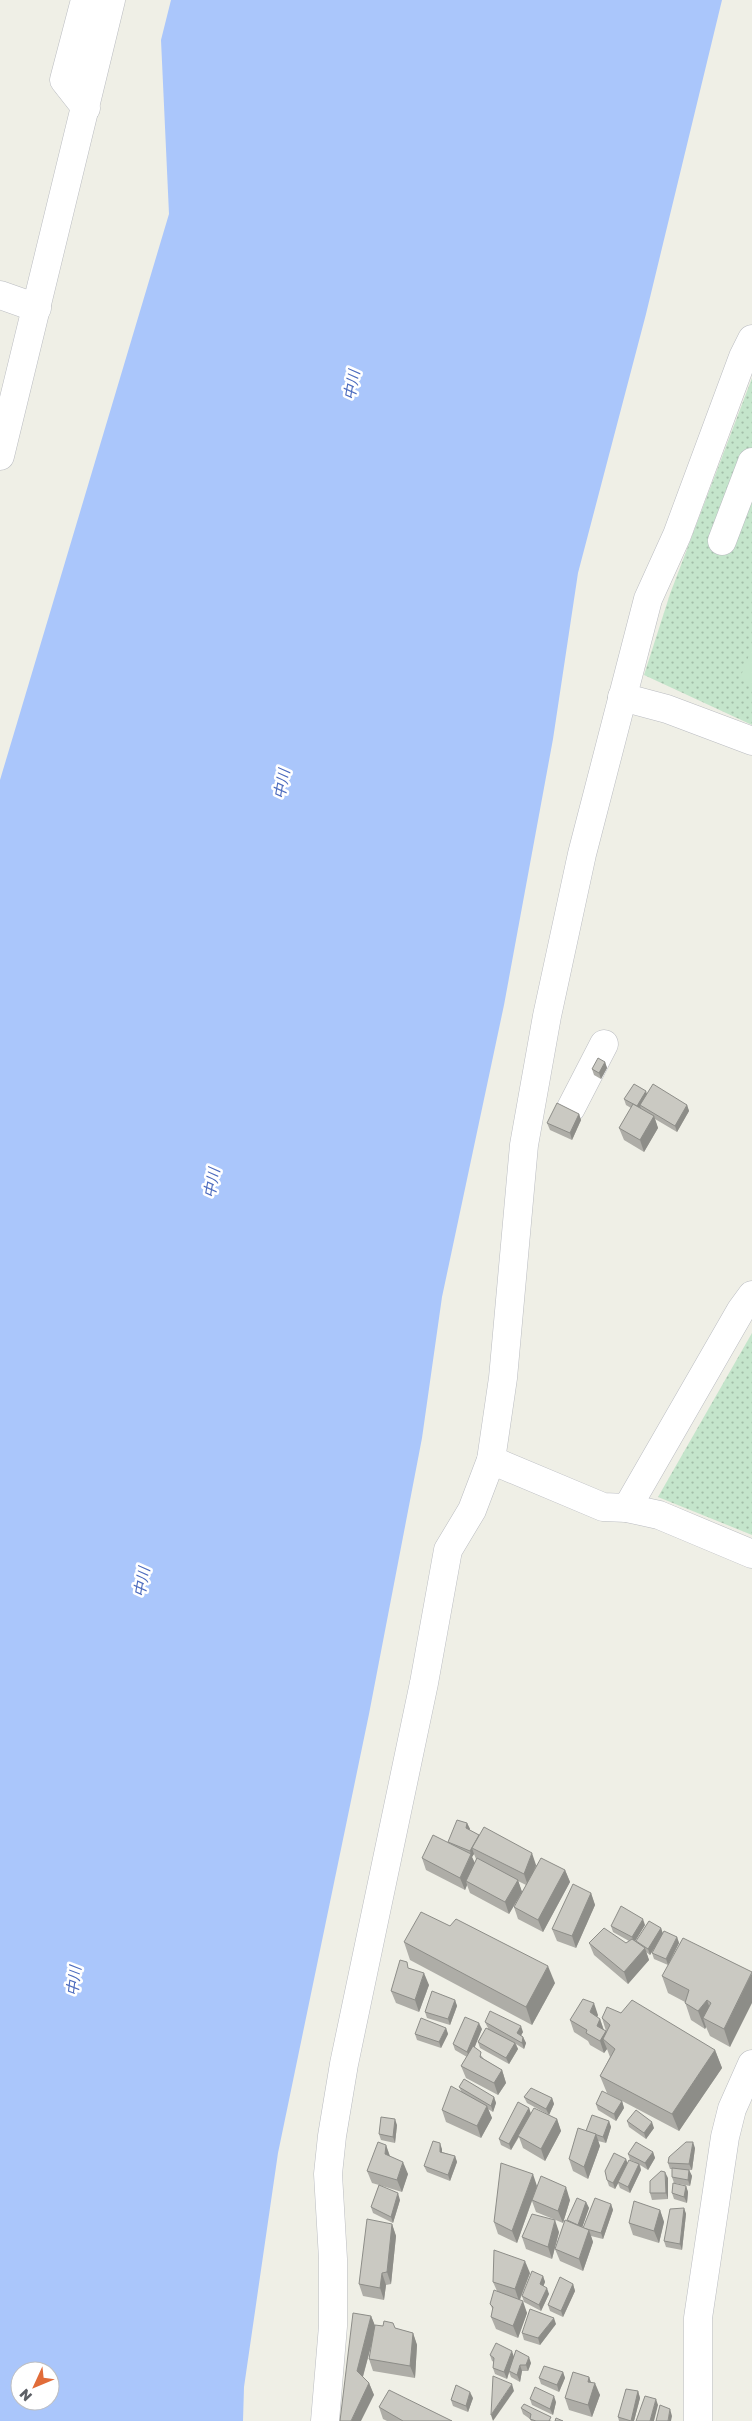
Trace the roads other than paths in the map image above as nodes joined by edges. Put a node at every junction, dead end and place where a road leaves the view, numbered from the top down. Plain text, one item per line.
1 (85, 0) edge
2 (111, 0) edge
3 (86, 108) junction
4 (0, 295) edge
5 (37, 308) junction
6 (752, 339) edge
7 (0, 456) edge
8 (752, 462) edge
9 (722, 540) dead end
10 (622, 697) junction
11 (752, 741) edge
12 (604, 1044) dead end
13 (571, 1108) edge
14 (752, 1295) edge
15 (491, 1460) junction
16 (627, 1508) junction
17 (752, 1554) edge
18 (752, 2064) edge
19 (325, 2421) edge
20 (698, 2421) edge

1 - 3 street
2 - 3 street
3 - 5 street
4 - 5 street
5 - 7 street
6 - 10 street
8 - 9 street
10 - 11 street
10 - 15 street
12 - 13 street
14 - 16 street
15 - 16 street
15 - 19 street
16 - 17 street
18 - 20 street

